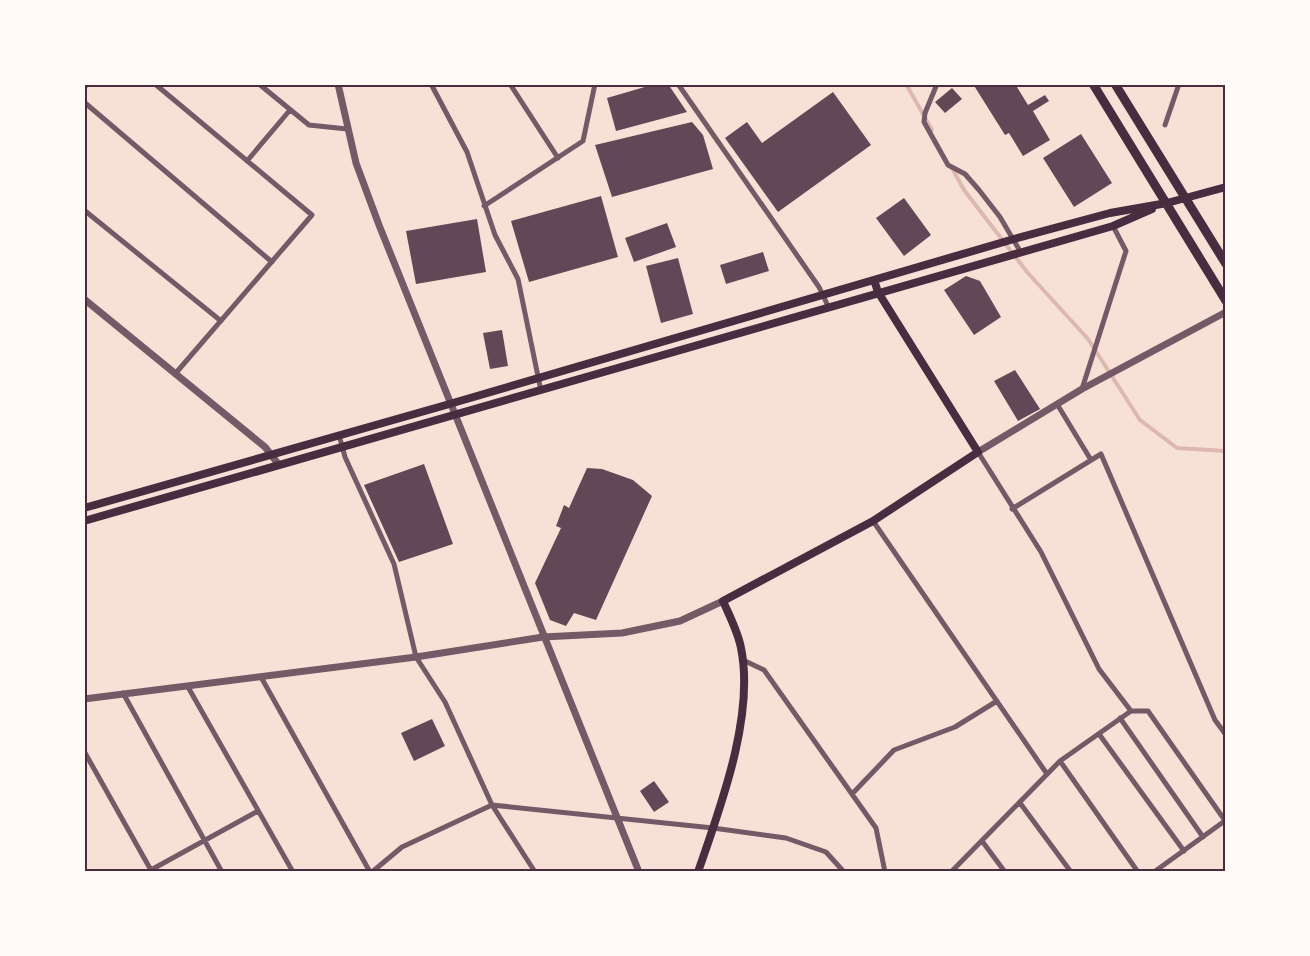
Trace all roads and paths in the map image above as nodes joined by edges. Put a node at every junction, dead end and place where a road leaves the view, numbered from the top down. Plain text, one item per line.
1 (87, 84) edge
2 (155, 84) edge
3 (259, 84) edge
4 (338, 84) edge
5 (431, 84) edge
6 (510, 84) edge
7 (595, 84) edge
8 (678, 84) edge
9 (937, 84) edge
10 (1093, 84) edge
11 (1115, 84) edge
12 (1179, 84) edge
13 (84, 88) edge
14 (84, 102) edge
15 (290, 110) junction
16 (1165, 125) dead end
17 (347, 129) junction
18 (558, 158) junction
19 (247, 161) junction
20 (1226, 187) edge
21 (1185, 198) junction
22 (1167, 202) junction
23 (483, 206) junction
24 (84, 210) edge
25 (1113, 226) junction
26 (1014, 239) junction
27 (1020, 251) junction
28 (272, 262) junction
29 (1226, 264) edge
30 (874, 280) junction
31 (878, 292) junction
32 (824, 295) junction
33 (84, 298) edge
34 (1226, 302) edge
35 (828, 306) junction
36 (1226, 312) edge
37 (221, 321) junction
38 (175, 374) junction
39 (538, 377) junction
40 (1082, 389) junction
41 (541, 391) junction
42 (453, 404) junction
43 (1057, 404) junction
44 (458, 415) junction
45 (339, 435) junction
46 (342, 446) junction
47 (978, 452) junction
48 (272, 454) junction
49 (1091, 460) junction
50 (279, 465) junction
51 (84, 508) edge
52 (1012, 509) junction
53 (873, 520) junction
54 (84, 521) edge
55 (723, 601) junction
56 (543, 637) junction
57 (416, 657) junction
58 (743, 660) junction
59 (261, 677) junction
60 (188, 687) junction
61 (123, 693) junction
62 (84, 699) edge
63 (997, 701) junction
64 (1131, 711) junction
65 (1120, 718) junction
66 (1098, 734) junction
67 (1226, 735) edge
68 (84, 751) edge
69 (1060, 761) junction
70 (1047, 774) junction
71 (852, 794) junction
72 (1020, 803) junction
73 (492, 805) junction
74 (258, 811) junction
75 (617, 817) junction
76 (1226, 821) edge
77 (713, 828) junction
78 (1203, 837) junction
79 (205, 841) junction
80 (982, 841) junction
81 (1184, 851) junction
82 (150, 871) edge
83 (222, 872) edge
84 (293, 872) edge
85 (371, 872) edge
86 (534, 872) edge
87 (639, 872) edge
88 (698, 872) edge
89 (844, 872) edge
90 (885, 872) edge
91 (951, 872) edge
92 (1005, 872) edge
93 (1071, 872) edge
94 (1138, 872) edge
95 (1154, 872) edge

1 - 13 street
2 - 19 street
3 - 15 street
4 - 17 street
5 - 23 street
6 - 18 street
7 - 18 street
8 - 32 street
9 - 26 street
10 - 22 highway
11 - 21 highway
12 - 16 street
14 - 28 street
15 - 17 street
15 - 19 street
17 - 42 street
18 - 23 street
19 - 28 street
20 - 21 main road
21 - 22 main road
21 - 29 highway
22 - 25 main road
22 - 26 main road
22 - 34 highway
23 - 39 street
24 - 37 street
25 - 27 main road
25 - 40 street
26 - 27 street
26 - 30 main road
27 - 31 main road
28 - 37 street
30 - 31 main road
30 - 32 main road
31 - 35 main road
31 - 47 main road
32 - 35 street
32 - 39 main road
33 - 38 street
35 - 41 main road
36 - 40 street
37 - 38 street
38 - 48 street
39 - 41 street
39 - 42 main road
40 - 43 street
41 - 44 main road
42 - 44 street
42 - 45 main road
43 - 47 street
43 - 49 street
44 - 46 main road
44 - 56 street
45 - 46 street
45 - 48 main road
46 - 50 main road
46 - 57 street
47 - 52 street
47 - 53 main road
48 - 50 street
48 - 51 main road
49 - 52 street
49 - 67 street
50 - 54 main road
52 - 64 street
53 - 55 main road
53 - 63 street
55 - 56 street
55 - 58 main road
56 - 57 street
56 - 75 street
57 - 59 street
57 - 73 street
58 - 71 street
58 - 77 main road
59 - 60 street
59 - 85 street
60 - 61 street
60 - 74 street
61 - 62 street
61 - 79 street
63 - 70 street
63 - 71 street
64 - 65 street
64 - 76 street
65 - 66 street
65 - 78 street
66 - 69 street
66 - 81 street
68 - 82 street
69 - 70 street
69 - 94 street
70 - 72 street
71 - 90 street
72 - 80 street
72 - 93 street
73 - 75 street
73 - 85 street
73 - 86 street
74 - 79 street
74 - 84 street
75 - 77 street
75 - 87 street
76 - 78 street
77 - 88 main road
77 - 89 street
78 - 81 street
79 - 82 street
79 - 83 street
80 - 91 street
80 - 92 street
81 - 95 street

